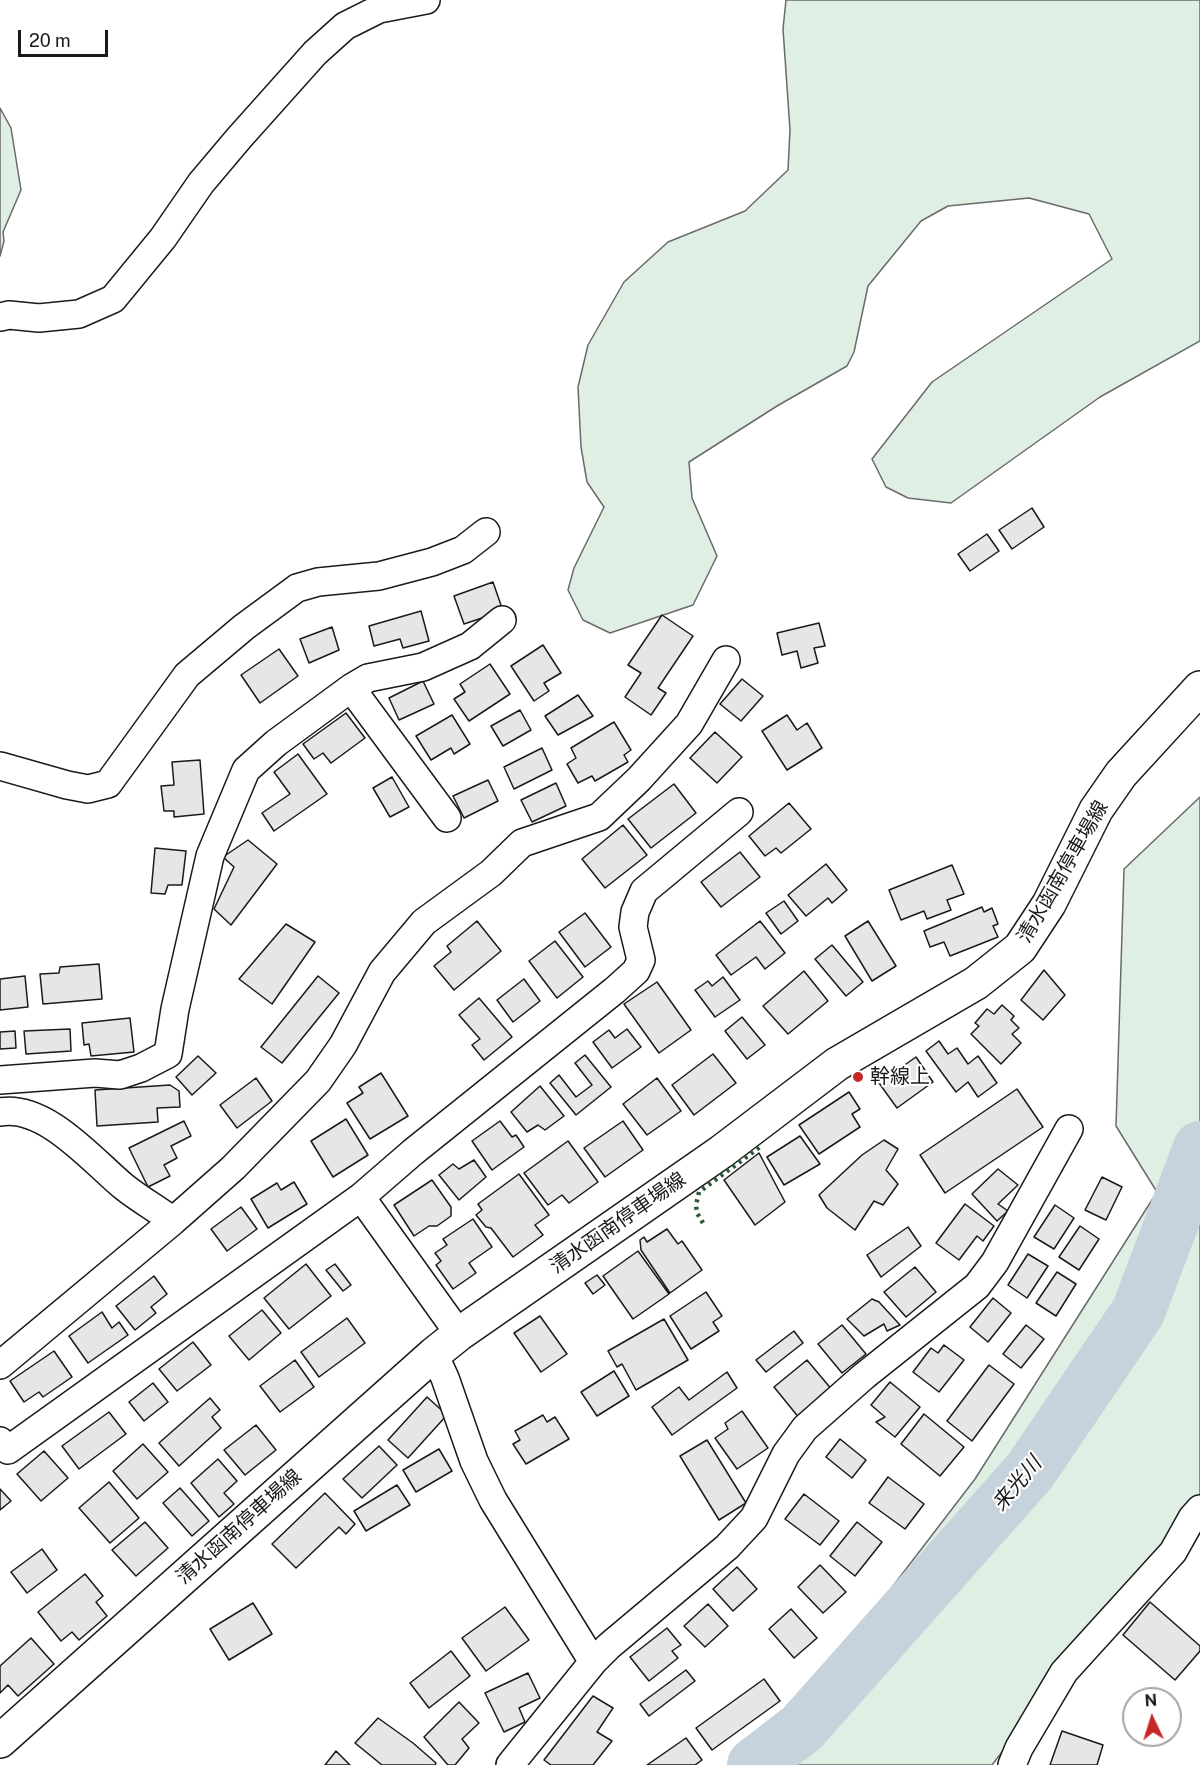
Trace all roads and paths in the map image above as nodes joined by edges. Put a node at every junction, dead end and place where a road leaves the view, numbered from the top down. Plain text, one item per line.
1 (426, 0) edge
2 (0, 317) edge
3 (486, 532) dead end
4 (502, 620) dead end
5 (726, 660) dead end
6 (351, 687) junction
7 (1200, 688) edge
8 (0, 766) edge
9 (739, 812) dead end
10 (447, 818) dead end
11 (0, 1080) edge
12 (0, 1112) edge
13 (1069, 1129) dead end
14 (361, 1197) junction
15 (173, 1221) junction
16 (459, 1334) junction
17 (434, 1354) junction
18 (0, 1365) edge
19 (0, 1442) edge
20 (1200, 1509) edge
21 (593, 1662) junction
22 (0, 1741) edge
23 (510, 1765) edge
24 (1012, 1765) edge

1 - 2 street
3 - 8 street
4 - 6 street
5 - 15 street
6 - 10 street
6 - 11 street
7 - 16 main road, 清水函南停車場線
9 - 14 street
12 - 15 street
13 - 21 street
14 - 16 street
14 - 19 street
15 - 18 street
16 - 17 main road, 清水函南停車場線
17 - 21 street
17 - 22 main road, 清水函南停車場線
20 - 24 street
21 - 23 street

